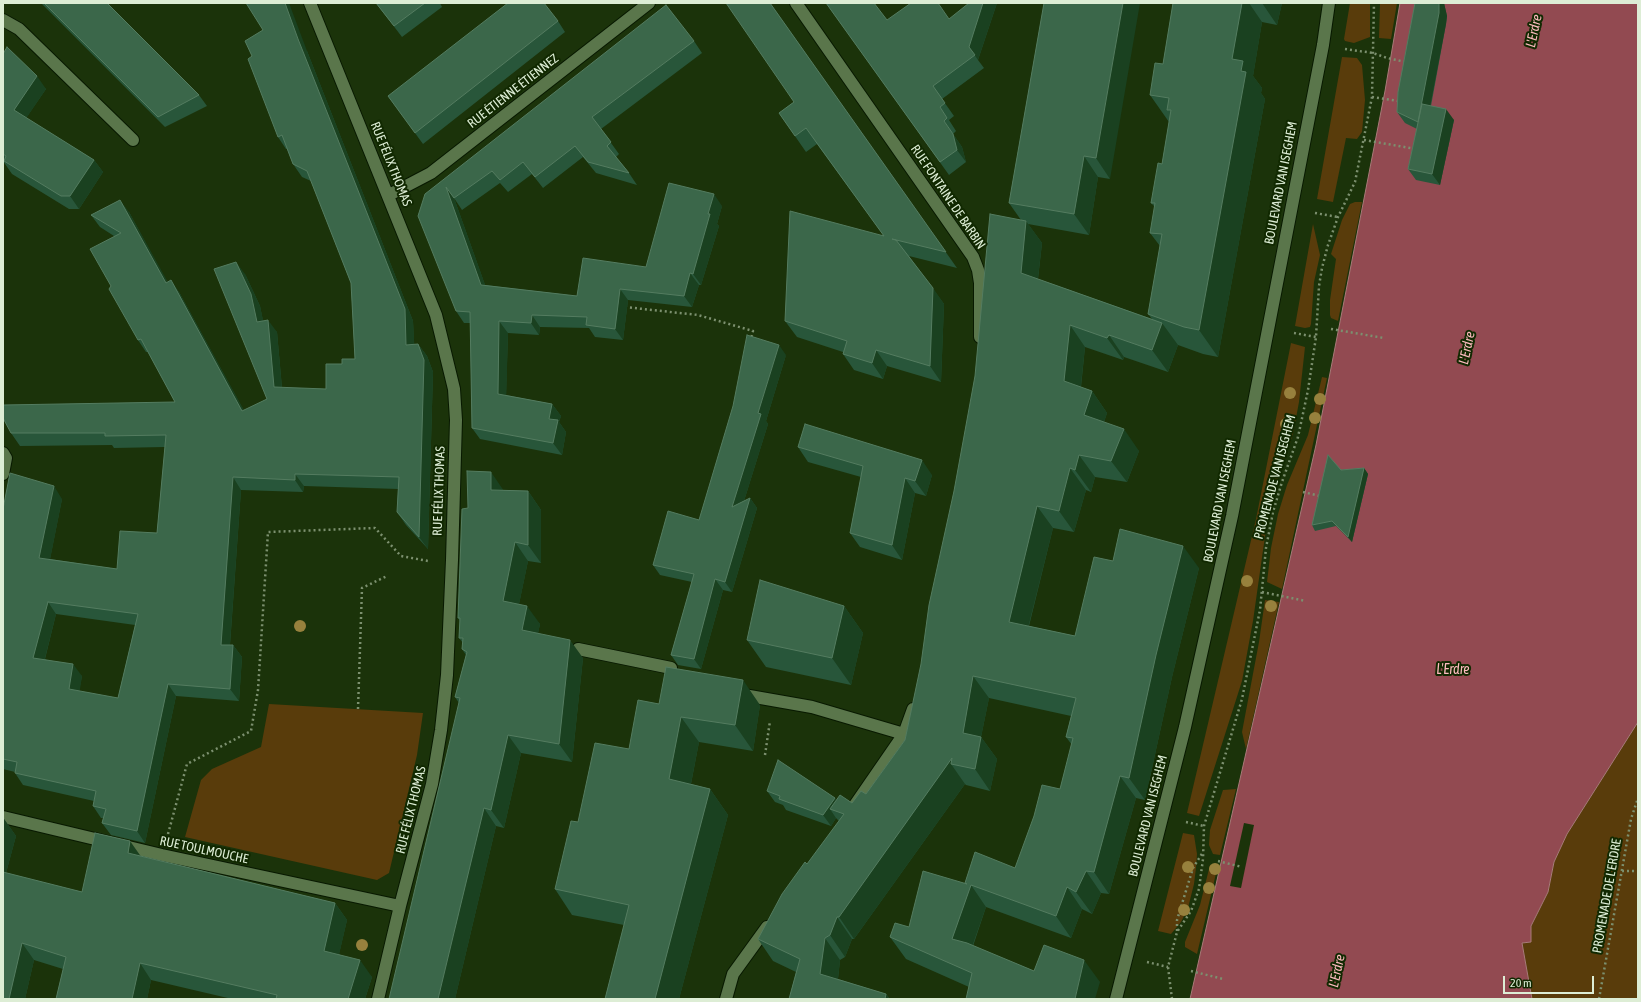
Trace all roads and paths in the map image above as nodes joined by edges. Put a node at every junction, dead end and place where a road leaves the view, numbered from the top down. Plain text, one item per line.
1 (310, 3) edge
2 (649, 3) edge
3 (796, 3) edge
4 (1329, 3) edge
5 (1374, 3) edge
6 (3, 20) edge
7 (1343, 48) dead end
8 (1373, 53) junction
9 (1413, 63) edge
10 (1372, 96) junction
11 (1405, 103) edge
12 (133, 140) dead end
13 (1364, 140) junction
14 (1422, 150) edge
15 (389, 195) junction
16 (1315, 213) dead end
17 (1338, 217) junction
18 (619, 306) edge
19 (1331, 329) dead end
20 (1294, 334) dead end
21 (1316, 337) junction
22 (1384, 338) dead end
23 (980, 345) edge
24 (749, 347) edge
25 (5, 455) edge
26 (3, 474) edge
27 (1303, 492) dead end
28 (1324, 497) edge
29 (428, 561) dead end
30 (387, 576) dead end
31 (1262, 592) junction
32 (1306, 601) dead end
33 (578, 649) dead end
34 (671, 668) edge
35 (726, 692) edge
36 (917, 694) edge
37 (772, 700) junction
38 (358, 709) dead end
39 (904, 734) junction
40 (765, 755) dead end
41 (1638, 798) edge
42 (847, 816) edge
43 (3, 817) edge
44 (1186, 822) dead end
45 (1204, 826) junction
46 (1203, 852) junction
47 (162, 855) junction
48 (1218, 861) dead end
49 (1242, 867) dead end
50 (1622, 871) junction
51 (1638, 871) edge
52 (400, 906) junction
53 (775, 917) edge
54 (1177, 932) junction
55 (1191, 971) dead end
56 (1224, 979) dead end
57 (378, 999) edge
58 (726, 999) edge
59 (1116, 999) edge
60 (1172, 999) edge
61 (1599, 999) edge

1 - 15 street, RUE FÉLIX THOMAS
2 - 15 street, RUE ÉTIENNE ÉTIENNEZ
3 - 23 street, RUE FONTAINE DE BARBIN
4 - 59 street, BOULEVARD VAN ISEGHEM
5 - 8 path, PROMENADE VAN ISEGHEM
6 - 12 street
7 - 8 path
8 - 9 path
8 - 10 path, PROMENADE VAN ISEGHEM
10 - 11 path
10 - 13 path, PROMENADE VAN ISEGHEM
13 - 14 path
13 - 17 path, PROMENADE VAN ISEGHEM
15 - 52 street, RUE FÉLIX THOMAS
16 - 17 path
17 - 21 path, PROMENADE VAN ISEGHEM
18 - 24 path
19 - 22 path
20 - 21 path
21 - 31 path, PROMENADE VAN ISEGHEM
25 - 26 street
27 - 28 path
29 - 47 path
30 - 38 path
31 - 32 path
31 - 45 path, PROMENADE VAN ISEGHEM
33 - 34 street
35 - 37 street
36 - 39 street
37 - 39 street
37 - 40 path
39 - 42 street
41 - 50 path, PROMENADE DE L'ERDRE
43 - 47 street, RUE TOULMOUCHE
44 - 45 path
45 - 46 path, PROMENADE VAN ISEGHEM
46 - 54 path
46 - 54 path, PROMENADE VAN ISEGHEM
47 - 52 street, RUE TOULMOUCHE
48 - 49 path
50 - 51 path
50 - 61 path, PROMENADE DE L'ERDRE
52 - 57 street, RUE FÉLIX THOMAS
53 - 58 street
54 - 60 path, PROMENADE VAN ISEGHEM
55 - 56 path

